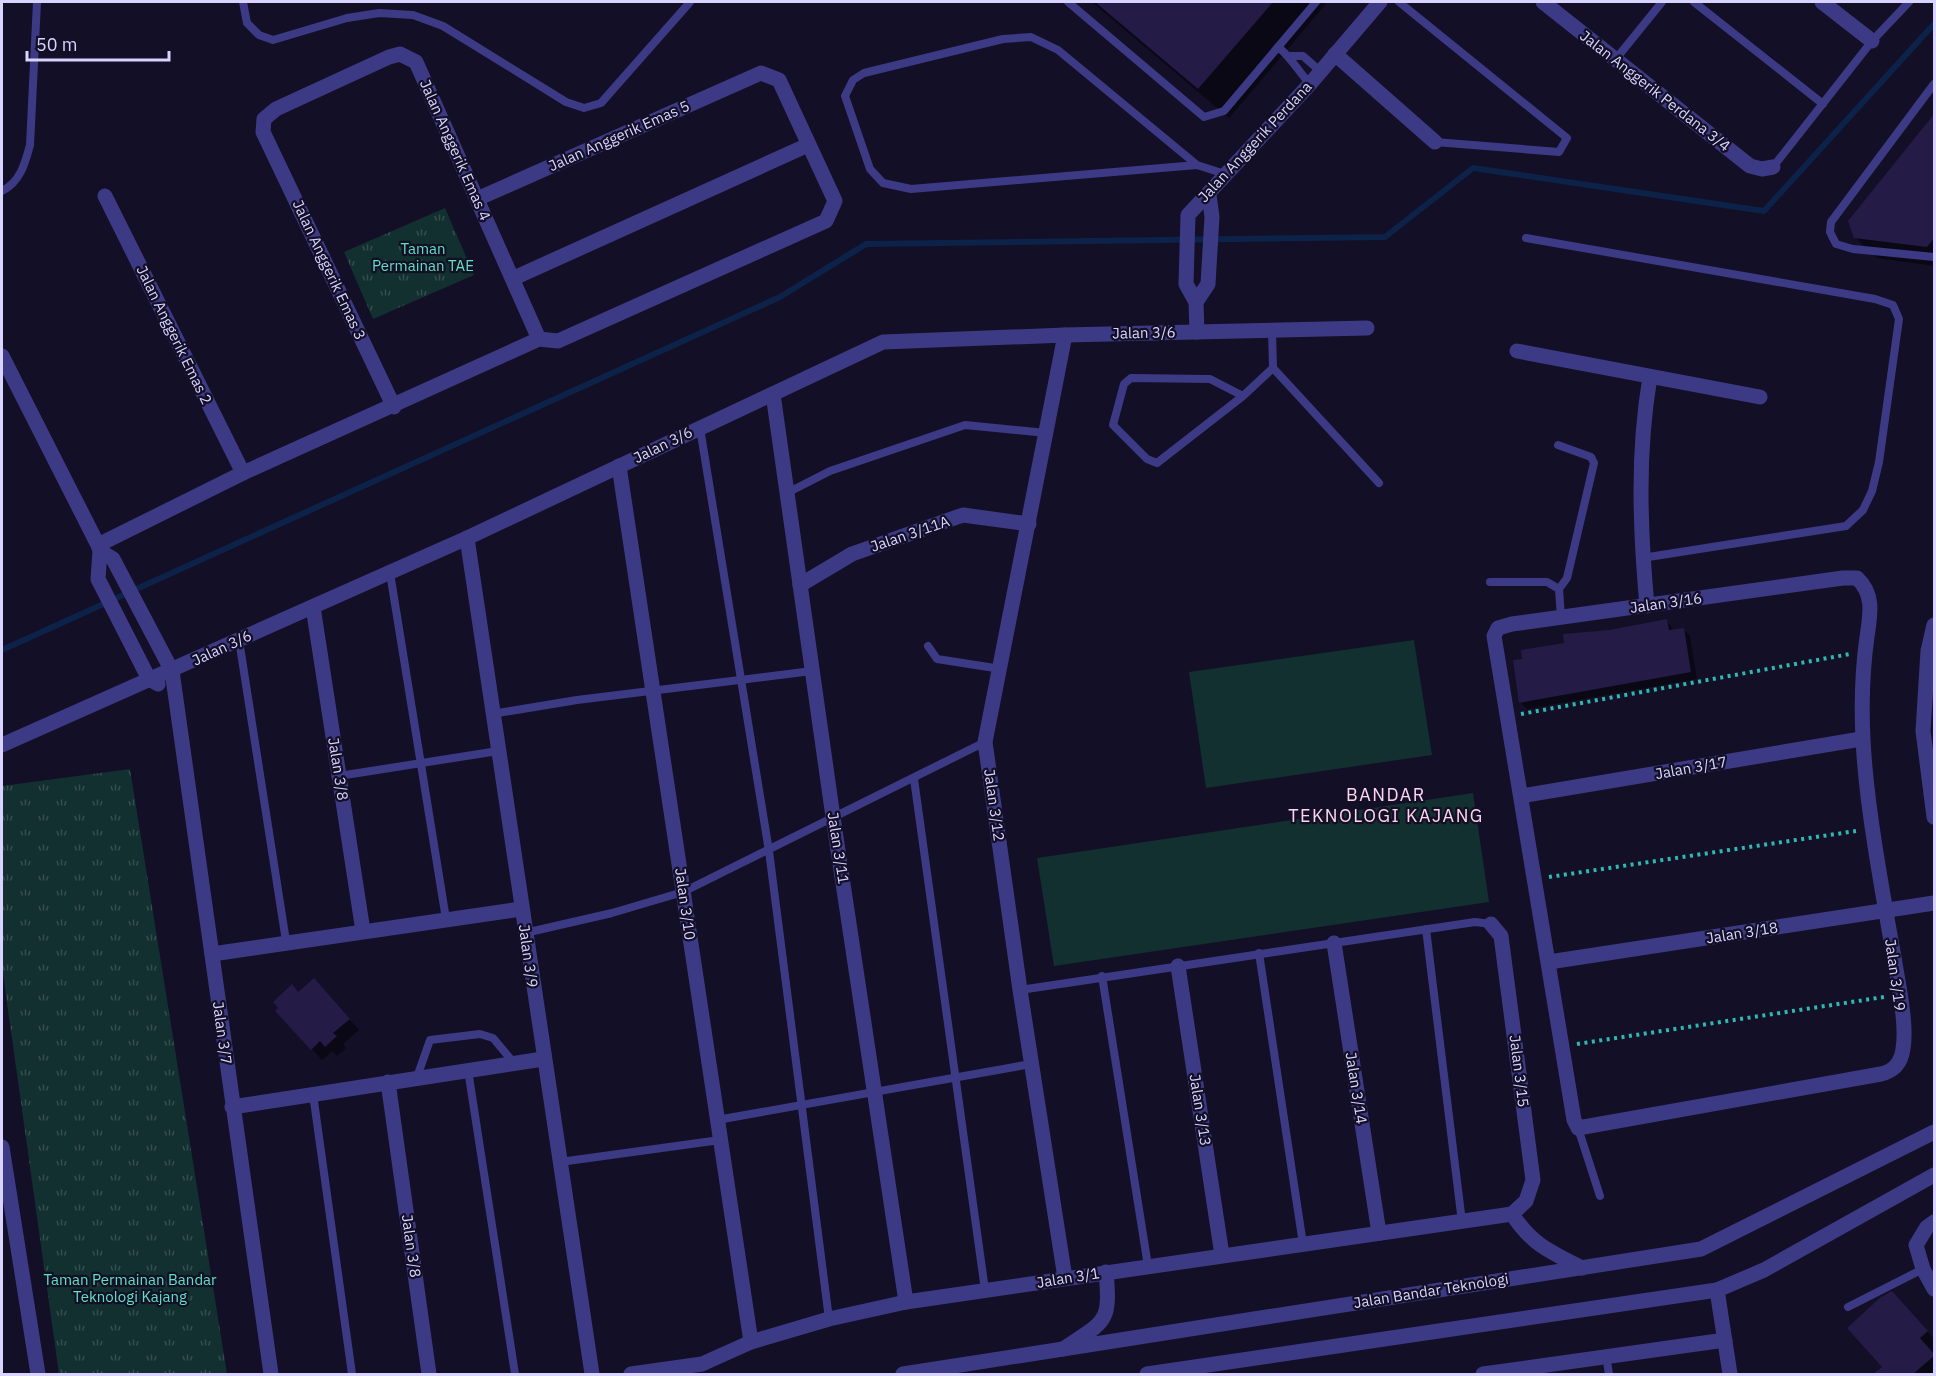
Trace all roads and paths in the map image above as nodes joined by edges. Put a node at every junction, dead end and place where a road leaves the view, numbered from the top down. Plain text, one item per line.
1 (37, 2) edge
2 (243, 2) edge
3 (690, 2) edge
4 (1068, 2) edge
5 (1316, 2) edge
6 (1380, 2) edge
7 (1399, 2) edge
8 (1543, 2) edge
9 (1662, 2) edge
10 (1694, 2) edge
11 (1822, 2) edge
12 (1909, 2) edge
13 (1872, 41) junction
14 (1278, 47) junction
15 (1335, 54) junction
16 (1290, 56) junction
17 (1615, 60) junction
18 (1320, 71) junction
19 (1310, 84) junction
20 (1935, 84) edge
21 (1823, 104) junction
22 (263, 132) joint
23 (1436, 142) joint
24 (808, 145) junction
25 (1197, 165) junction
26 (1773, 167) joint
27 (1225, 174) junction
28 (2, 191) edge
29 (1209, 195) junction
30 (105, 196) dead end
31 (477, 199) junction
32 (1526, 238) dead end
33 (1935, 257) edge
34 (514, 278) junction
35 (1196, 302) junction
36 (1367, 328) dead end
37 (1272, 330) junction
38 (1197, 332) junction
39 (1065, 335) junction
40 (539, 339) junction
41 (1517, 351) dead end
42 (2, 357) edge
43 (1273, 368) junction
44 (1650, 377) junction
45 (773, 393) junction
46 (1243, 396) junction
47 (1760, 397) dead end
48 (394, 407) junction
49 (700, 427) junction
50 (1046, 433) junction
51 (1558, 445) dead end
52 (619, 466) junction
53 (243, 473) junction
54 (1379, 483) dead end
55 (787, 493) junction
56 (1029, 524) junction
57 (467, 538) junction
58 (99, 548) junction
59 (1642, 558) junction
60 (390, 573) junction
61 (1843, 578) joint
62 (1490, 582) dead end
63 (800, 585) junction
64 (1559, 589) junction
65 (1647, 606) junction
66 (313, 607) junction
67 (1561, 617) junction
68 (1935, 625) edge
69 (239, 640) junction
70 (928, 646) dead end
71 (1865, 651) junction
72 (1001, 669) junction
73 (172, 671) junction
74 (812, 671) junction
75 (149, 679) junction
76 (743, 681) junction
77 (655, 691) junction
78 (174, 692) junction
79 (492, 714) junction
80 (1508, 716) junction
81 (1929, 731) edge
82 (1861, 739) junction
83 (985, 742) junction
84 (2, 745) edge
85 (498, 751) junction
86 (421, 763) junction
87 (339, 776) junction
88 (914, 779) junction
89 (1521, 796) junction
90 (833, 817) junction
91 (1935, 817) edge
92 (1873, 830) junction
93 (769, 851) junction
94 (1534, 880) junction
95 (683, 892) junction
96 (1935, 903) edge
97 (521, 909) junction
98 (1886, 912) junction
99 (446, 919) junction
100 (1491, 924) joint
101 (1426, 929) junction
102 (363, 931) junction
103 (525, 933) junction
104 (286, 941) junction
105 (1334, 943) junction
106 (212, 954) junction
107 (1259, 954) junction
108 (1549, 962) junction
109 (1178, 966) junction
110 (1102, 976) junction
111 (1020, 990) junction
112 (1900, 996) junction
113 (1562, 1046) junction
114 (543, 1059) junction
115 (514, 1063) junction
116 (1031, 1064) junction
117 (468, 1070) junction
118 (417, 1077) junction
119 (954, 1078) junction
120 (388, 1082) junction
121 (876, 1092) junction
122 (313, 1094) junction
123 (802, 1105) junction
124 (232, 1107) junction
125 (717, 1120) junction
126 (1935, 1124) edge
127 (1578, 1128) junction
128 (1928, 1136) edge
129 (720, 1140) junction
130 (2, 1147) edge
131 (558, 1162) junction
132 (1935, 1175) edge
133 (1600, 1196) dead end
134 (6, 1210) edge
135 (1512, 1214) junction
136 (1462, 1222) junction
137 (1935, 1222) edge
138 (1379, 1233) junction
139 (1303, 1244) junction
140 (1222, 1255) junction
141 (1148, 1266) junction
142 (1582, 1268) junction
143 (1923, 1269) junction
144 (1106, 1272) junction
145 (1065, 1278) junction
146 (1935, 1288) edge
147 (985, 1290) junction
148 (1717, 1290) junction
149 (906, 1302) junction
150 (1848, 1307) dead end
151 (829, 1319) junction
152 (1725, 1340) junction
153 (751, 1342) junction
154 (1064, 1349) junction
155 (1606, 1355) junction
156 (1008, 1358) junction
157 (38, 1374) edge
158 (271, 1374) edge
159 (352, 1374) edge
160 (429, 1374) edge
161 (515, 1374) edge
162 (592, 1374) edge
163 (631, 1374) edge
164 (903, 1374) edge
165 (1002, 1374) edge
166 (1147, 1374) edge
167 (1486, 1374) edge
168 (1609, 1374) edge
169 (1730, 1374) edge

1 - 28 lane
2 - 3 lane
4 - 14 lane
5 - 14 lane
6 - 15 street, Jalan Anggerik Perdana
7 - 23 lane
8 - 17 street, Jalan Anggerik Perdana 3/4
9 - 17 lane
10 - 21 lane
11 - 13 street
12 - 13 lane
13 - 21 lane
14 - 16 lane
15 - 18 street, Jalan Anggerik Perdana
15 - 23 street
16 - 18 lane
16 - 19 lane
17 - 26 street, Jalan Anggerik Perdana 3/4
18 - 19 street, Jalan Anggerik Perdana
19 - 27 street, Jalan Anggerik Perdana
20 - 33 lane
21 - 26 lane
22 - 31 street, Jalan Anggerik Emas 4
22 - 48 street, Jalan Anggerik Emas 3
24 - 31 street, Jalan Anggerik Emas 5
24 - 34 street
24 - 40 street
25 - 25 lane
25 - 27 lane
27 - 29 street, Jalan Anggerik Perdana
29 - 35 street, Jalan Anggerik Perdana
29 - 35 street, Jalan Anggerik Perdana
30 - 53 street, Jalan Anggerik Emas 2
31 - 34 street, Jalan Anggerik Emas 4
32 - 59 lane
34 - 40 street, Jalan Anggerik Emas 4
35 - 38 street, Jalan Anggerik Perdana
36 - 37 street, Jalan 3/6
37 - 38 street, Jalan 3/6
37 - 43 lane
38 - 39 street, Jalan 3/6
39 - 45 street, Jalan 3/6
39 - 50 street, Jalan 3/12
40 - 48 street
41 - 44 street
42 - 58 street
43 - 46 lane
43 - 54 lane
44 - 47 street
44 - 59 street
45 - 49 street, Jalan 3/6
45 - 55 street, Jalan 3/11
46 - 46 lane
48 - 53 street
49 - 52 street, Jalan 3/6
49 - 76 lane
50 - 55 lane
50 - 56 street, Jalan 3/12
51 - 64 lane
52 - 57 street, Jalan 3/6
52 - 77 street, Jalan 3/10
53 - 58 street
55 - 63 street, Jalan 3/11
56 - 63 street, Jalan 3/11A
56 - 72 street, Jalan 3/12
57 - 60 street, Jalan 3/6
57 - 79 street, Jalan 3/9
58 - 73 street, Jalan 3/7
58 - 75 street
59 - 65 street
60 - 66 street, Jalan 3/6
60 - 86 lane
61 - 65 street, Jalan 3/16
61 - 71 street, Jalan 3/19
62 - 64 lane
63 - 74 street, Jalan 3/11
64 - 67 lane
65 - 67 street, Jalan 3/16
66 - 69 street, Jalan 3/6
66 - 87 street, Jalan 3/8
67 - 80 street, Jalan 3/16
68 - 81 street
69 - 73 street, Jalan 3/6
69 - 104 lane
70 - 72 lane
71 - 80 path
71 - 82 street, Jalan 3/19
72 - 83 street, Jalan 3/12
73 - 75 street, Jalan 3/6
73 - 78 street, Jalan 3/7
74 - 76 lane
74 - 90 street, Jalan 3/11
75 - 78 street
75 - 84 street, Jalan 3/6
76 - 77 lane
76 - 93 lane
77 - 79 lane
77 - 95 street, Jalan 3/10
78 - 106 street, Jalan 3/7
79 - 85 street, Jalan 3/9
80 - 89 street
81 - 91 street
82 - 89 street, Jalan 3/17
82 - 92 street, Jalan 3/19
83 - 88 lane
83 - 111 street, Jalan 3/12
85 - 86 lane
85 - 97 street, Jalan 3/9
86 - 87 lane
86 - 99 lane
87 - 102 street, Jalan 3/8
88 - 90 lane
88 - 119 lane
89 - 94 street
90 - 93 lane
90 - 121 street, Jalan 3/11
92 - 94 path
92 - 98 street, Jalan 3/19
93 - 95 lane
93 - 123 lane
94 - 108 street
95 - 103 lane
95 - 125 street, Jalan 3/10
96 - 98 street, Jalan 3/18
97 - 99 street
97 - 103 street, Jalan 3/9
98 - 108 street, Jalan 3/18
98 - 112 street, Jalan 3/19
99 - 102 street
100 - 101 lane
100 - 135 street, Jalan 3/15
101 - 105 lane
101 - 136 lane
102 - 104 street
103 - 114 street, Jalan 3/9
104 - 106 street
105 - 107 lane
105 - 138 street, Jalan 3/14
106 - 124 street, Jalan 3/7
107 - 109 lane
107 - 139 lane
108 - 113 street
109 - 110 lane
109 - 140 street, Jalan 3/13
110 - 111 lane
110 - 141 lane
111 - 116 street, Jalan 3/12
112 - 113 path
112 - 127 street, Jalan 3/19
113 - 127 street
114 - 115 street
114 - 131 street, Jalan 3/9
115 - 117 street
115 - 118 lane
116 - 119 lane
116 - 145 street, Jalan 3/12
117 - 118 street
117 - 161 lane
118 - 120 street
119 - 121 lane
119 - 147 lane
120 - 122 street
120 - 160 street, Jalan 3/8
121 - 123 lane
121 - 149 street, Jalan 3/11
122 - 124 street
122 - 159 lane
123 - 125 lane
123 - 151 lane
124 - 158 street, Jalan 3/7
125 - 129 street, Jalan 3/10
126 - 128 street
127 - 133 lane
128 - 142 street, Jalan Bandar Teknologi
129 - 131 lane
129 - 153 street, Jalan 3/10
130 - 134 street
131 - 162 street, Jalan 3/9
132 - 148 street
134 - 157 street
135 - 136 street, Jalan 3/1
135 - 142 street
136 - 138 street, Jalan 3/1
137 - 143 street
138 - 139 street, Jalan 3/1
139 - 140 street, Jalan 3/1
140 - 141 street, Jalan 3/1
141 - 144 street, Jalan 3/1
142 - 154 street, Jalan Bandar Teknologi
143 - 146 street
143 - 150 lane
144 - 145 street, Jalan 3/1
144 - 154 street
145 - 147 street, Jalan 3/1
147 - 149 street, Jalan 3/1
148 - 152 street
148 - 166 street
149 - 151 street, Jalan 3/1
151 - 153 street, Jalan 3/1
152 - 155 street
152 - 169 street
153 - 163 street, Jalan 3/1
154 - 156 street, Jalan Bandar Teknologi
155 - 167 street
155 - 168 lane
156 - 164 street, Jalan Bandar Teknologi
156 - 165 street

